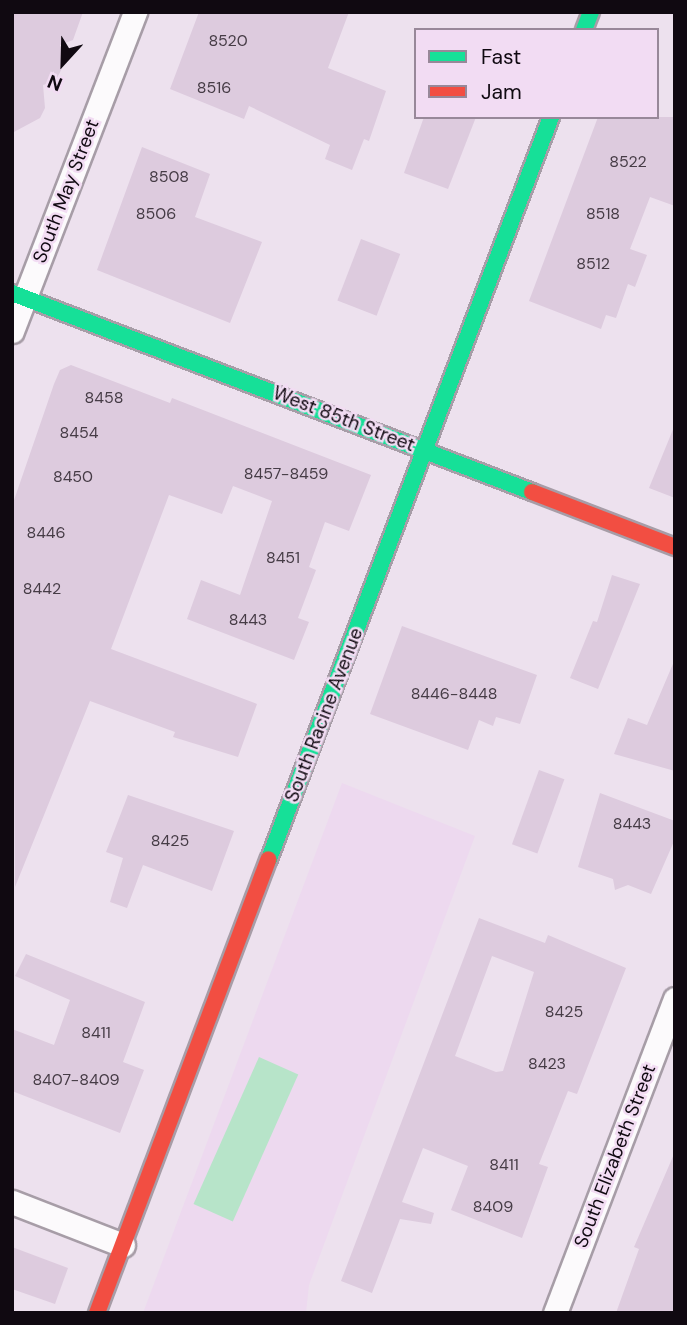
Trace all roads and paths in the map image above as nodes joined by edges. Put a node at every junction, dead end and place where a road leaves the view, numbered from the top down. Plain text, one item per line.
1 (135, 12) edge
2 (550, 119) edge
3 (18, 296) edge
4 (12, 331) edge
5 (425, 450) junction
6 (675, 547) edge
7 (675, 999) edge
8 (12, 1202) edge
9 (123, 1245) junction
10 (97, 1313) edge
11 (555, 1313) edge

1 - 3 street, South May Street
2 - 5 street, South Racine Avenue
3 - 4 street, South May Street
3 - 5 street, West 85th Street
5 - 6 street, West 85th Street
5 - 9 street, South Racine Avenue
7 - 11 street, South Elizabeth Street
8 - 9 street
9 - 10 street, South Racine Avenue

